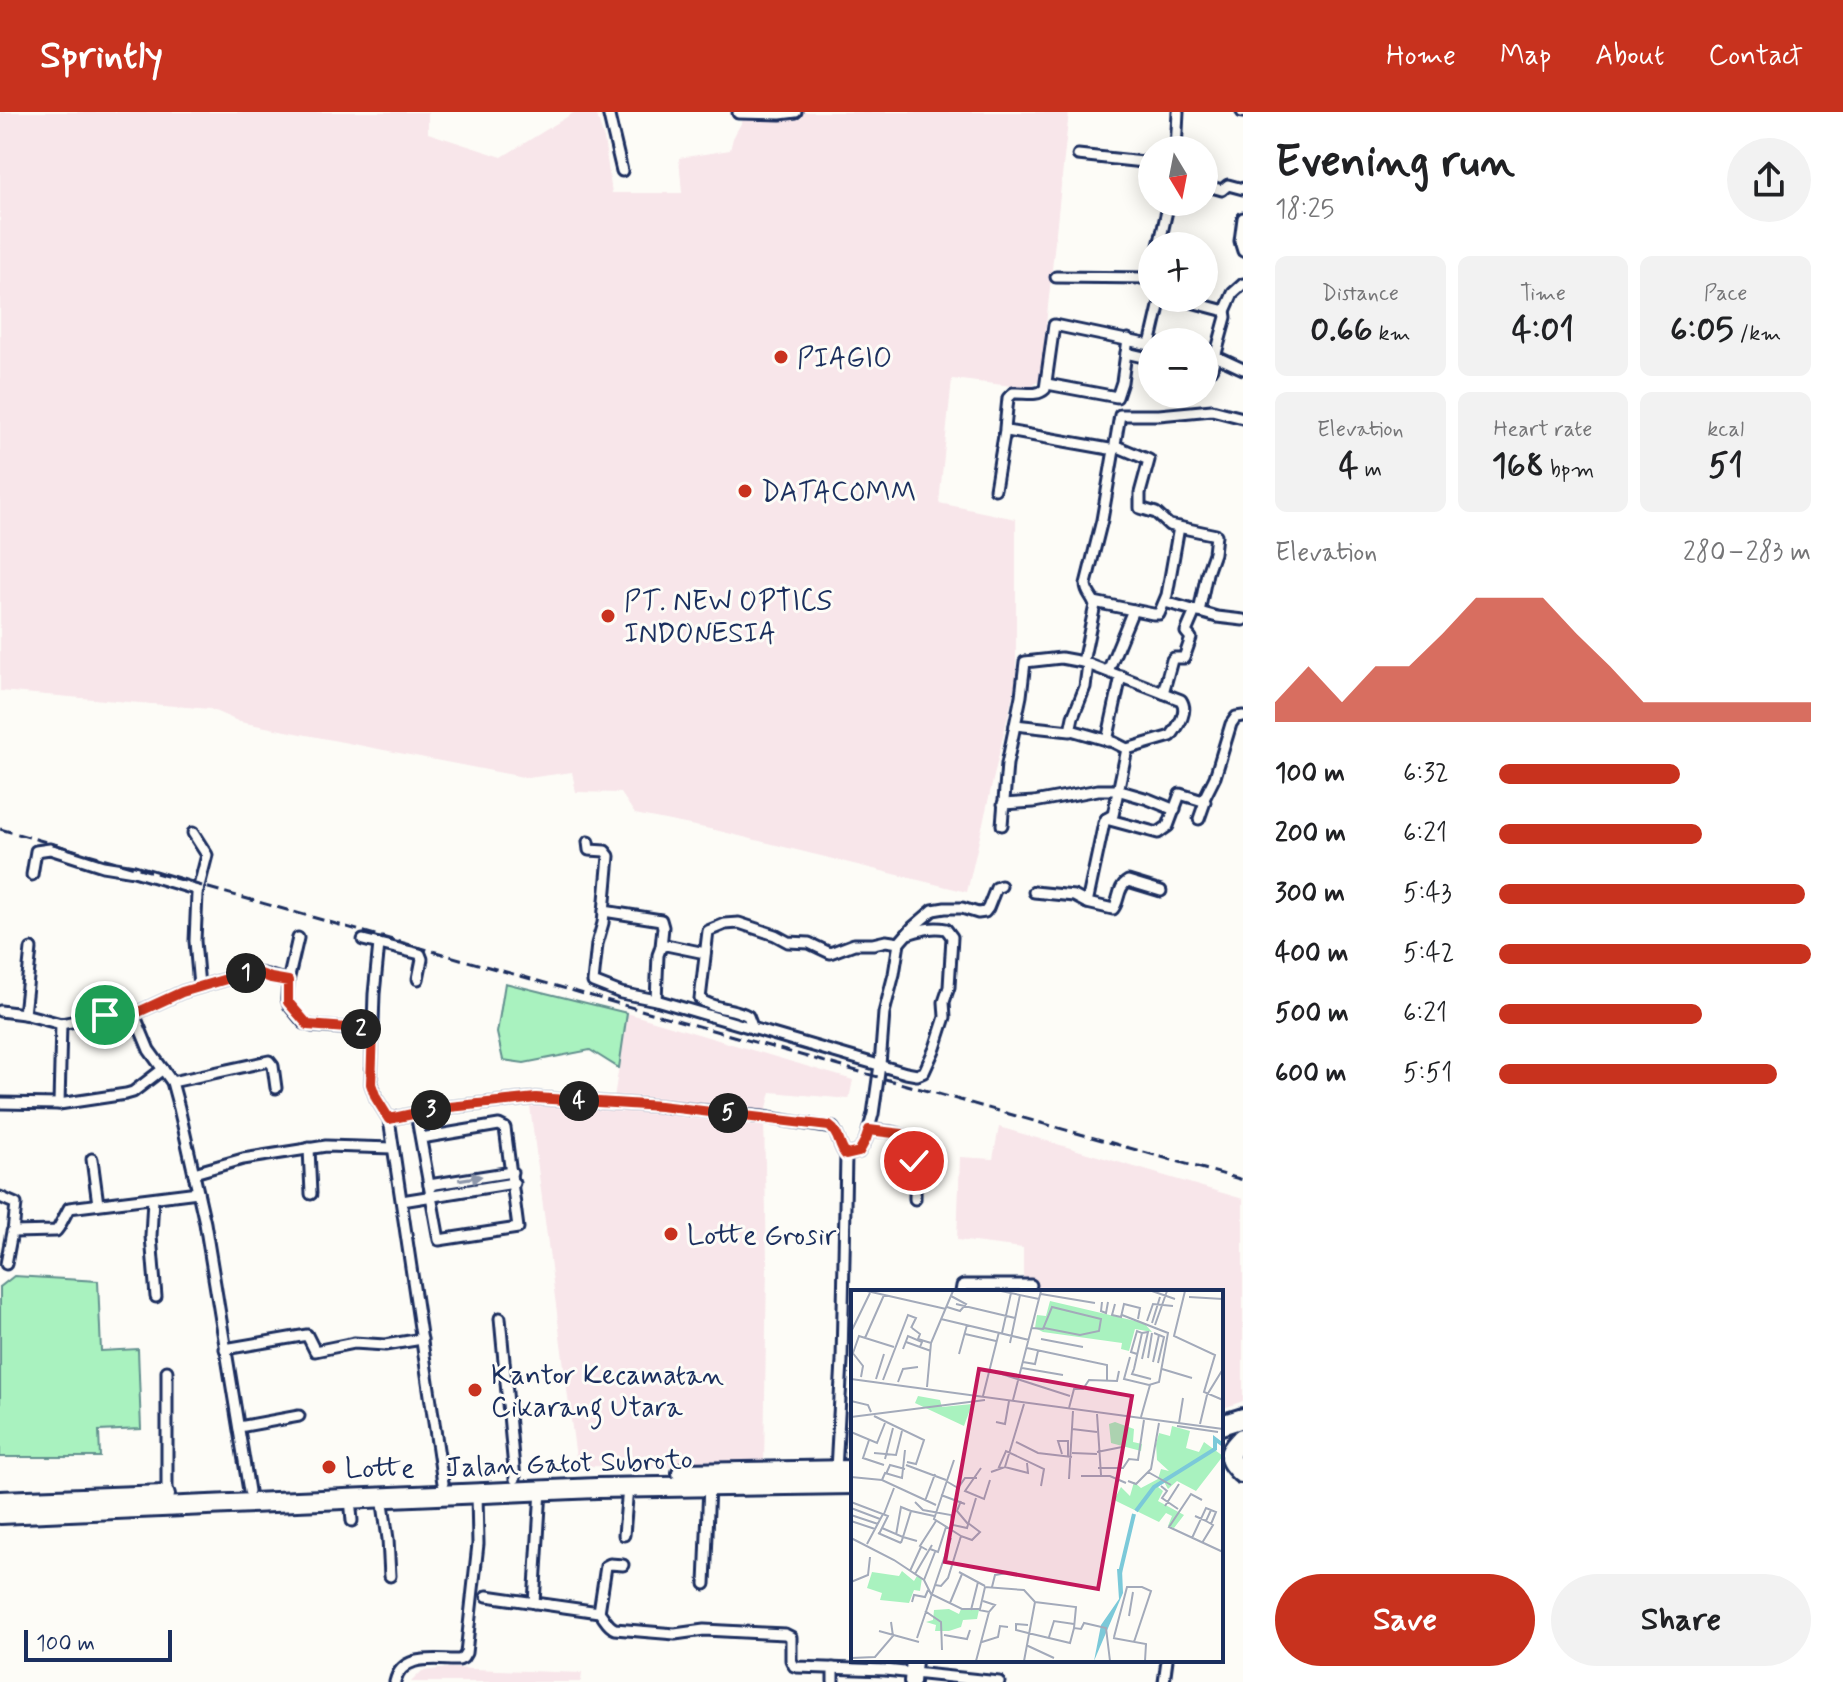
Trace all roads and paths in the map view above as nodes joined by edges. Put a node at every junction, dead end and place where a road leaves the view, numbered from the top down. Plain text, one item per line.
1 (608, 112) edge
2 (796, 112) edge
3 (1178, 112) edge
4 (738, 113) edge
5 (1177, 136) edge
6 (1078, 155) dead end
7 (1138, 161) edge
8 (622, 171) dead end
9 (1218, 189) edge
10 (1243, 189) edge
11 (1243, 218) edge
12 (1243, 251) edge
13 (1056, 277) dead end
14 (1138, 277) edge
15 (1243, 284) edge
16 (1218, 309) edge
17 (1225, 311) junction
18 (1128, 339) junction
19 (1138, 342) edge
20 (1218, 346) edge
21 (1126, 353) junction
22 (1138, 356) edge
23 (1218, 358) edge
24 (1243, 369) edge
25 (1047, 384) junction
26 (1243, 418) edge
27 (1005, 430) junction
28 (1115, 448) junction
29 (995, 489) dead end
30 (1179, 527) junction
31 (1094, 602) junction
32 (1165, 602) junction
33 (1133, 610) junction
34 (1197, 612) junction
35 (1243, 620) edge
36 (1086, 663) junction
37 (1108, 671) junction
38 (1121, 676) junction
39 (1163, 693) junction
40 (1243, 716) edge
41 (1015, 725) junction
42 (1071, 730) junction
43 (1107, 741) junction
44 (1127, 749) junction
45 (1117, 790) junction
46 (1203, 801) junction
47 (1003, 804) junction
48 (1175, 810) junction
49 (1106, 819) junction
50 (1199, 819) dead end
51 (1002, 825) dead end
52 (193, 833) dead end
53 (588, 842) dead end
54 (32, 875) dead end
55 (1001, 886) dead end
56 (198, 890) junction
57 (1161, 891) dead end
58 (1034, 892) dead end
59 (1087, 903) junction
60 (604, 911) junction
61 (907, 934) junction
62 (298, 938) dead end
63 (363, 940) dead end
64 (899, 943) junction
65 (379, 944) junction
66 (661, 947) junction
67 (31, 949) dead end
68 (705, 953) junction
69 (418, 979) dead end
70 (288, 981) junction
71 (199, 986) junction
72 (656, 1000) junction
73 (0, 1011) edge
74 (24, 1014) junction
75 (134, 1014) junction
76 (61, 1024) junction
77 (753, 1029) junction
78 (373, 1030) junction
79 (880, 1065) junction
80 (163, 1069) junction
81 (172, 1082) junction
82 (276, 1088) dead end
83 (0, 1103) edge
84 (59, 1104) junction
85 (416, 1113) junction
86 (389, 1119) junction
87 (869, 1130) junction
88 (421, 1138) junction
89 (309, 1148) junction
90 (393, 1148) junction
91 (846, 1155) junction
92 (92, 1159) dead end
93 (512, 1172) junction
94 (194, 1173) junction
95 (514, 1183) junction
96 (429, 1185) junction
97 (198, 1192) junction
98 (311, 1194) dead end
99 (431, 1196) junction
100 (0, 1197) edge
101 (153, 1199) junction
102 (915, 1199) dead end
103 (402, 1201) junction
104 (98, 1204) junction
105 (13, 1232) junction
106 (6, 1264) dead end
107 (1031, 1285) dead end
108 (961, 1290) edge
109 (156, 1297) dead end
110 (500, 1318) dead end
111 (422, 1339) junction
112 (225, 1349) junction
113 (848, 1350) edge
114 (167, 1371) dead end
115 (299, 1416) dead end
116 (1243, 1418) edge
117 (1223, 1424) edge
118 (239, 1427) junction
119 (1242, 1438) edge
120 (845, 1470) edge
121 (1242, 1473) edge
122 (515, 1479) junction
123 (443, 1483) junction
124 (851, 1484) edge
125 (709, 1485) junction
126 (628, 1487) junction
127 (541, 1490) junction
128 (249, 1491) junction
129 (477, 1492) junction
130 (167, 1495) junction
131 (382, 1497) junction
132 (350, 1498) junction
133 (0, 1501) edge
134 (0, 1514) edge
135 (352, 1521) dead end
136 (624, 1535) dead end
137 (623, 1565) dead end
138 (390, 1576) dead end
139 (705, 1584) dead end
140 (487, 1596) dead end
141 (534, 1603) junction
142 (599, 1612) junction
143 (1167, 1662) edge
144 (833, 1668) junction
145 (913, 1672) edge
146 (395, 1682) edge
147 (833, 1682) edge
148 (999, 1682) edge
149 (1164, 1682) edge

1 - 8 street
2 - 4 street
3 - 5 street
6 - 7 street
9 - 10 street
11 - 12 street
13 - 14 street
15 - 17 street
16 - 17 street
17 - 20 street
18 - 19 street
18 - 21 street
18 - 25 street
21 - 22 street
21 - 25 street
23 - 24 street
25 - 27 street
26 - 28 street
27 - 28 street
27 - 29 street
28 - 30 street
28 - 31 street
30 - 32 street
30 - 34 street
31 - 33 street
31 - 36 street
32 - 33 street
32 - 34 street
33 - 37 street
34 - 35 street
34 - 39 street
36 - 37 street
36 - 41 street
36 - 42 street
37 - 38 street
38 - 39 street
38 - 43 street
39 - 44 street
40 - 46 street
41 - 42 street
41 - 47 street
42 - 43 street
43 - 44 street
44 - 45 street
45 - 47 street
45 - 48 street
45 - 49 street
46 - 48 street
46 - 50 street
47 - 51 street
48 - 49 street
49 - 59 street
52 - 56 street
53 - 60 street
54 - 56 street
55 - 61 street
56 - 71 street
57 - 59 street
58 - 59 street
60 - 66 street
60 - 72 street
61 - 64 street
61 - 79 street
62 - 70 street
63 - 65 street
64 - 68 street
64 - 79 street
65 - 69 street
65 - 78 street
66 - 68 street
66 - 72 street
67 - 74 street
68 - 77 street
70 - 71 street
70 - 78 street
71 - 75 street
72 - 77 street
73 - 74 street
74 - 76 street
75 - 76 street
75 - 80 street
76 - 84 street
77 - 79 street
78 - 86 street
79 - 87 street
80 - 81 street
80 - 84 street
81 - 82 street
81 - 94 street
83 - 84 street
85 - 86 street
85 - 88 street
85 - 91 street
86 - 90 street
87 - 91 street
87 - 102 street
88 - 93 street
88 - 96 street
89 - 90 street
89 - 94 street
89 - 98 street
90 - 103 street
91 - 113 street
92 - 104 street
93 - 95 street
96 -> 93 street
94 - 97 street
95 - 99 street
95 - 99 street
96 - 99 street
97 - 101 street
97 - 112 street
99 - 103 street
100 - 105 street
101 - 104 street
101 - 109 street
103 - 111 street
104 - 105 street
105 - 106 street
107 - 108 street
110 - 122 street
111 - 112 street
111 - 123 street
112 - 118 street
113 - 120 street
114 - 130 street
115 - 118 street
116 - 117 highway
118 - 128 street
119 - 121 highway
120 - 122 highway, Jalan Gatot Subroto
122 - 123 highway, Jalan Gatot Subroto
123 - 128 highway, Jalan Gatot Subroto
124 - 125 highway, Jalan Gatot Subroto
125 - 126 highway, Jalan Gatot Subroto
125 - 139 street
126 - 127 highway, Jalan Gatot Subroto
126 - 136 street
127 - 129 highway, Jalan Gatot Subroto
127 - 141 street
128 - 130 highway, Jalan Gatot Subroto
129 - 131 highway, Jalan Gatot Subroto
129 - 146 street
130 - 133 highway, Jalan Gatot Subroto
131 - 132 highway, Jalan Gatot Subroto
131 - 138 street
132 - 134 highway, Jalan Gatot Subroto
132 - 135 street
137 - 142 street
140 - 141 street
141 - 142 street
142 - 144 street
143 - 149 street
144 - 145 street
144 - 147 street
145 - 148 street

